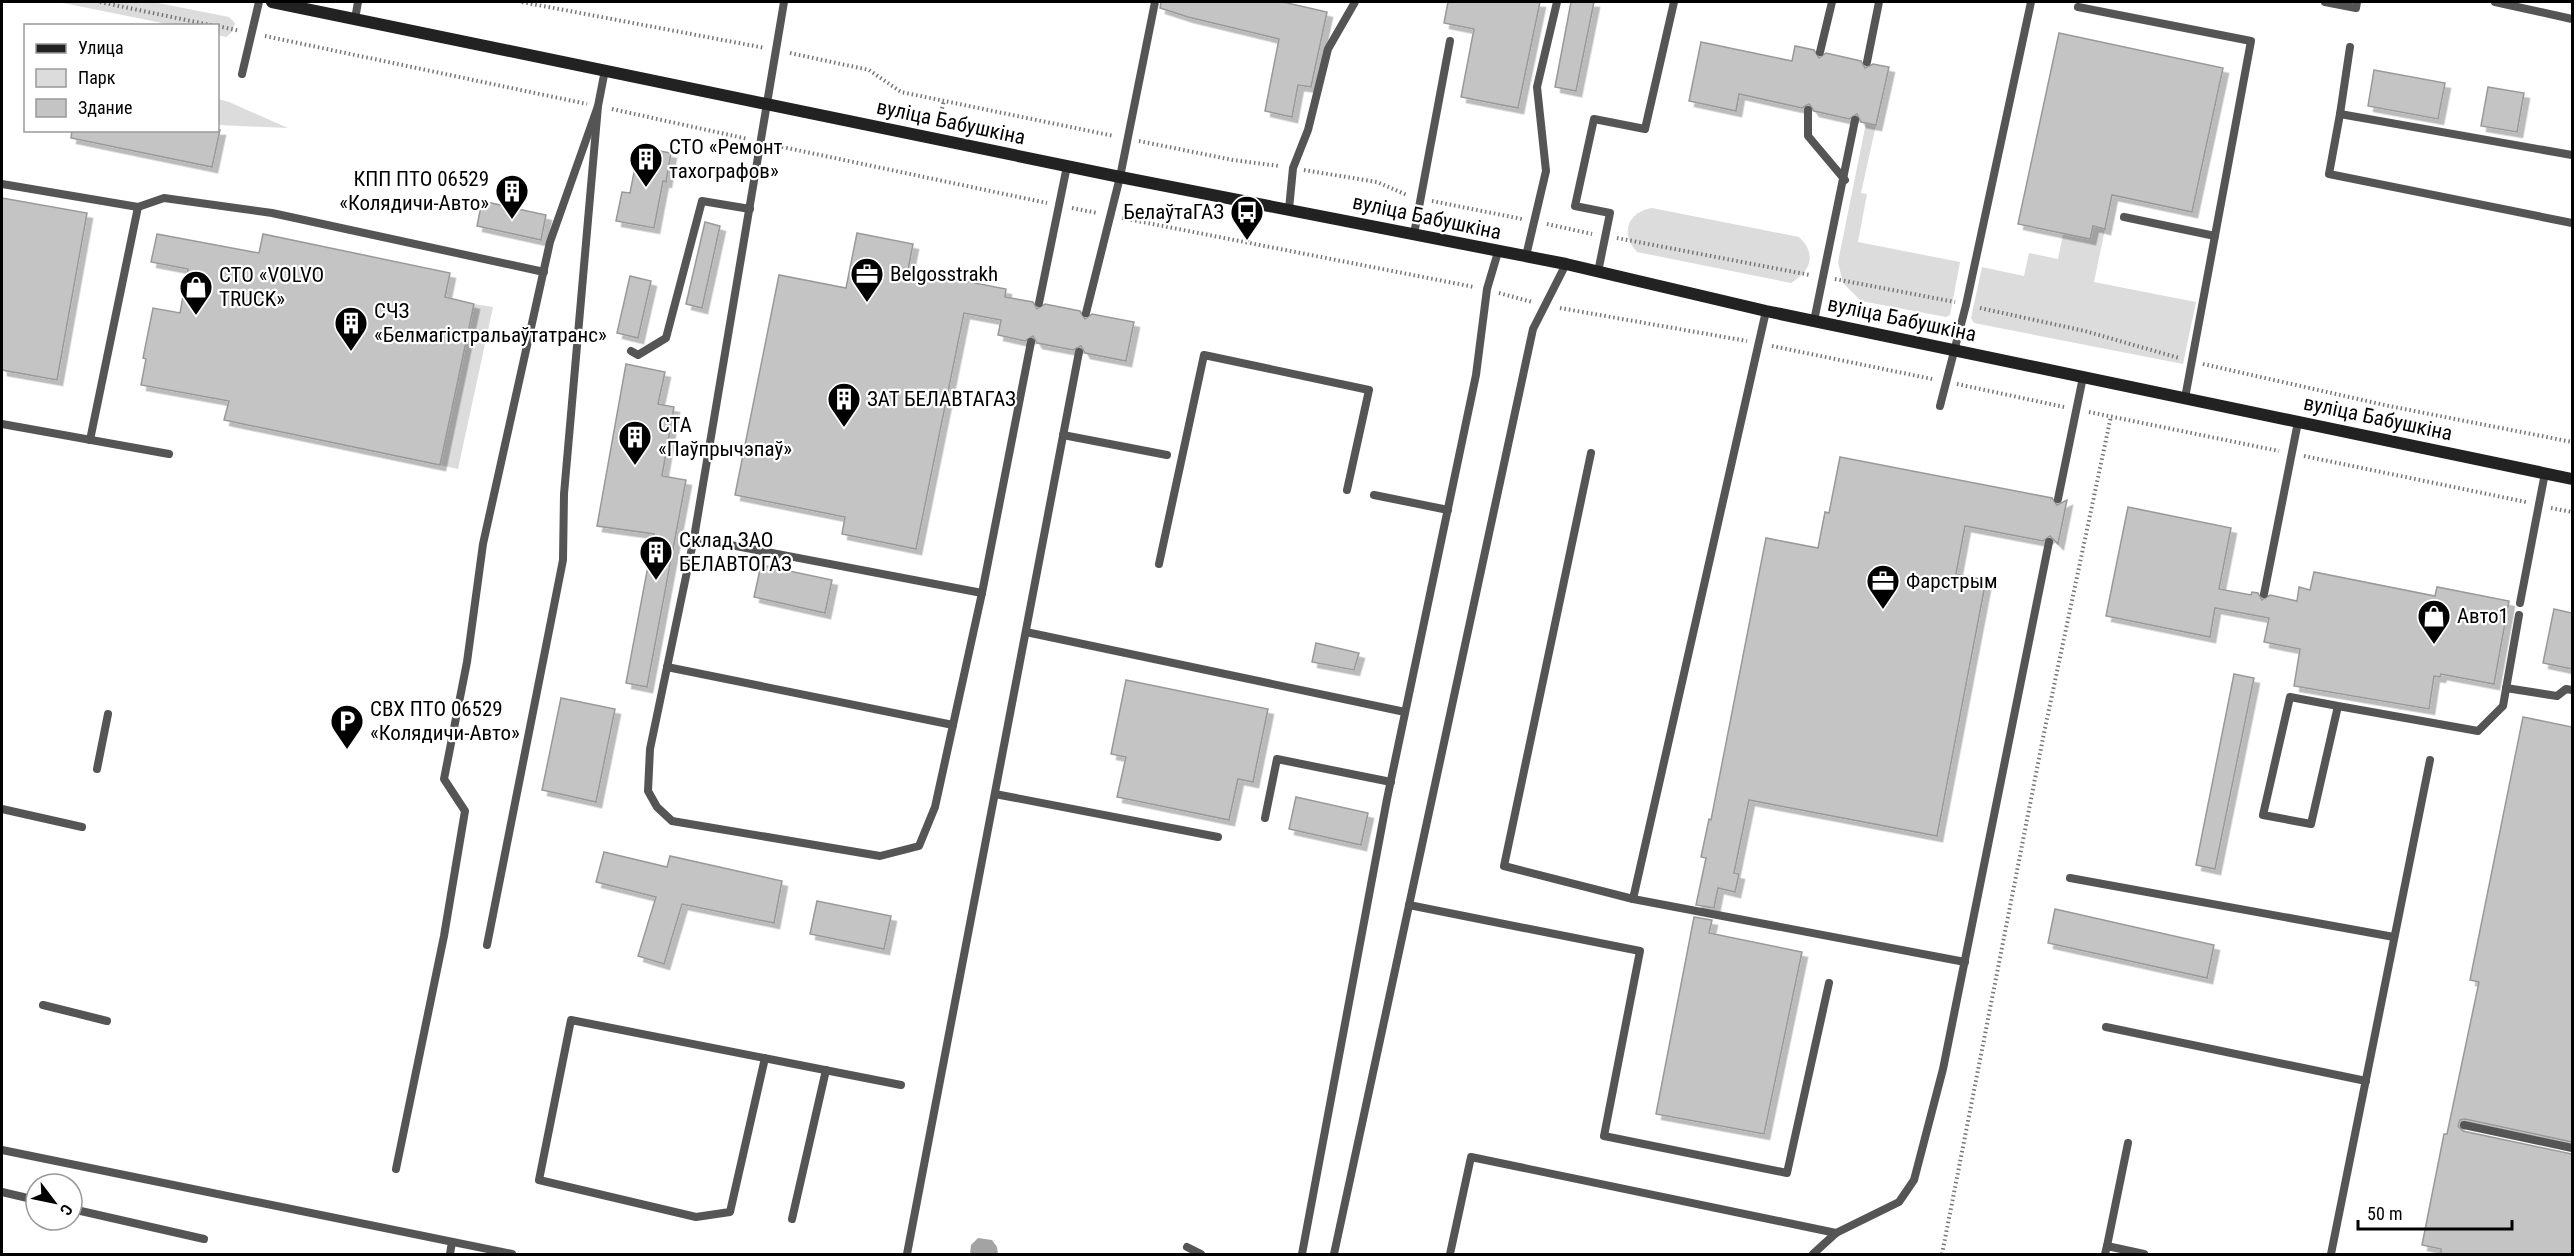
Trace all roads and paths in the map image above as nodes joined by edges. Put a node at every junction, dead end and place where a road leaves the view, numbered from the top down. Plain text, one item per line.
1 (100, 2) edge
2 (259, 2) edge
3 (272, 2) edge
4 (358, 2) edge
5 (784, 2) edge
6 (1155, 2) edge
7 (1355, 2) edge
8 (1557, 2) edge
9 (1674, 2) edge
10 (1832, 2) edge
11 (1879, 2) edge
12 (2031, 2) edge
13 (2325, 2) edge
14 (2357, 2) edge
15 (2495, 2) edge
16 (2078, 7) dead end
17 (355, 19) junction
18 (2572, 19) edge
19 (206, 24) edge
20 (219, 27) edge
21 (253, 33) junction
22 (1450, 41) dead end
23 (2350, 47) dead end
24 (1820, 52) dead end
25 (1867, 62) dead end
26 (604, 70) junction
27 (242, 74) dead end
28 (944, 100) dead end
29 (767, 104) junction
30 (598, 106) junction
31 (1808, 110) dead end
32 (2340, 114) junction
33 (1855, 120) dead end
34 (934, 139) junction
35 (762, 142) junction
36 (2572, 155) edge
37 (1067, 166) junction
38 (1120, 177) junction
39 (1845, 180) junction
40 (2, 184) edge
41 (1256, 202) junction
42 (1059, 205) junction
43 (138, 207) junction
44 (750, 209) junction
45 (1289, 209) junction
46 (1110, 216) junction
47 (2124, 217) dead end
48 (2572, 223) edge
49 (1414, 234) junction
50 (2215, 236) junction
51 (1247, 241) junction
52 (1498, 252) junction
53 (1526, 256) junction
54 (1566, 264) junction
55 (544, 272) junction
56 (1598, 272) junction
57 (1487, 289) junction
58 (1039, 303) dead end
59 (1543, 305) junction
60 (1766, 311) junction
61 (1086, 313) dead end
62 (1814, 321) junction
63 (1031, 342) dead end
64 (1759, 343) junction
65 (1953, 350) junction
66 (632, 351) dead end
67 (1079, 352) dead end
68 (2083, 377) junction
69 (1946, 382) junction
70 (2185, 398) junction
71 (1940, 406) dead end
72 (2076, 409) junction
73 (2111, 416) junction
74 (2298, 422) junction
75 (2, 424) edge
76 (1063, 435) junction
77 (90, 440) junction
78 (1591, 453) dead end
79 (169, 454) dead end
80 (2292, 454) junction
81 (1167, 455) dead end
82 (2545, 473) junction
83 (2572, 479) edge
84 (1347, 490) dead end
85 (1374, 495) dead end
86 (2058, 499) dead end
87 (2539, 505) junction
88 (1448, 510) junction
89 (2572, 512) edge
90 (694, 538) junction
91 (2049, 542) dead end
92 (1159, 564) dead end
93 (982, 593) junction
94 (2264, 594) dead end
95 (2520, 603) dead end
96 (2519, 615) dead end
97 (1026, 632) junction
98 (667, 667) junction
99 (2506, 688) junction
100 (2572, 690) edge
101 (2338, 706) junction
102 (1406, 712) junction
103 (108, 714) dead end
104 (953, 725) junction
105 (2430, 760) dead end
106 (97, 770) dead end
107 (1391, 782) junction
108 (995, 794) junction
109 (2, 809) edge
110 (1265, 818) dead end
111 (82, 827) dead end
112 (1218, 837) dead end
113 (2070, 878) dead end
114 (1633, 898) junction
115 (1409, 905) junction
116 (2394, 937) junction
117 (487, 945) dead end
118 (1965, 962) junction
119 (1828, 983) dead end
120 (44, 1005) dead end
121 (107, 1021) dead end
122 (2106, 1027) dead end
123 (765, 1058) junction
124 (826, 1070) junction
125 (2366, 1081) junction
126 (901, 1085) dead end
127 (2464, 1125) dead end
128 (2128, 1143) dead end
129 (2572, 1148) edge
130 (2, 1150) edge
131 (396, 1169) dead end
132 (2, 1192) edge
133 (24, 1197) edge
134 (84, 1212) edge
135 (792, 1219) dead end
136 (1836, 1233) junction
137 (204, 1239) dead end
138 (452, 1242) junction
139 (1187, 1247) dead end
140 (2106, 1250) edge
141 (450, 1254) edge
142 (512, 1254) edge
143 (907, 1254) edge
144 (1201, 1254) edge
145 (1302, 1254) edge
146 (1334, 1254) edge
147 (1450, 1254) edge
148 (1813, 1254) edge
149 (1942, 1254) edge
150 (2144, 1254) edge
151 (2331, 1254) edge

1 - 19 path
2 - 21 lane
3 - 17 street, вуліца Бабушкіна
4 - 17 lane
5 - 29 lane
6 - 38 lane
7 - 45 lane
8 - 53 lane
9 - 56 lane
10 - 24 lane
11 - 25 lane
12 - 65 lane
13 - 14 lane
15 - 18 lane
16 - 50 lane
17 - 26 street, вуліца Бабушкіна
20 - 21 path
21 - 27 lane
21 - 30 path
22 - 49 lane
23 - 32 lane
26 - 29 street, вуліца Бабушкіна
26 - 30 lane
28 - 34 path
29 - 34 street, вуліца Бабушкіна
29 - 35 lane
30 - 35 path
30 - 55 lane
30 - 117 lane
31 - 39 lane
32 - 36 lane
32 - 48 lane
33 - 39 lane
34 - 37 street, вуліца Бабушкіна
35 - 42 path
35 - 44 lane
37 - 38 street, вуліца Бабушкіна
37 - 42 lane
38 - 41 street, вуліца Бабушкіна
38 - 46 lane
39 - 62 lane
40 - 43 lane
41 - 45 street, вуліца Бабушкіна
41 - 51 path
42 - 46 path
42 - 58 lane
43 - 55 lane
43 - 77 lane
44 - 66 lane
44 - 90 lane
45 - 49 street, вуліца Бабушкіна
46 - 51 path
46 - 61 lane
47 - 50 lane
49 - 52 street, вуліца Бабушкіна
50 - 70 lane
51 - 57 path
52 - 53 street, вуліца Бабушкіна
52 - 57 lane
53 - 54 street, вуліца Бабушкіна
54 - 56 street, вуліца Бабушкіна
54 - 59 lane
55 - 131 lane
56 - 60 street, вуліца Бабушкіна
57 - 59 path
57 - 88 lane
59 - 64 path
59 - 115 lane
60 - 62 street, вуліца Бабушкіна
60 - 64 lane
62 - 65 street, вуліца Бабушкіна
63 - 93 lane
64 - 69 path
64 - 114 lane
65 - 68 street, вуліца Бабушкіна
65 - 69 lane
67 - 76 lane
68 - 70 street, вуліца Бабушкіна
68 - 72 lane
69 - 71 lane
69 - 72 path
70 - 74 street, вуліца Бабушкіна
72 - 73 path
72 - 86 lane
73 - 80 path
73 - 149 path
74 - 80 lane
74 - 82 street, вуліца Бабушкіна
75 - 77 lane
76 - 81 lane
76 - 97 lane
77 - 79 lane
78 - 114 lane
80 - 87 path
80 - 94 lane
82 - 83 street, вуліца Бабушкіна
82 - 87 lane
84 - 92 lane
85 - 88 lane
87 - 89 path
87 - 95 lane
88 - 102 lane
90 - 93 lane
90 - 98 lane
91 - 118 lane
93 - 104 lane
96 - 99 lane
97 - 102 lane
97 - 108 lane
98 - 104 lane
98 - 104 lane
99 - 100 lane
99 - 101 lane
101 - 101 lane
102 - 107 lane
103 - 106 lane
105 - 116 lane
107 - 110 lane
107 - 145 lane
108 - 112 lane
108 - 143 lane
109 - 111 lane
113 - 116 lane
114 - 118 lane
115 - 119 lane
115 - 146 lane
116 - 125 lane
118 - 136 lane
120 - 121 lane
122 - 125 lane
123 - 123 lane
123 - 124 lane
124 - 126 lane
124 - 135 lane
125 - 151 lane
127 - 129 lane
128 - 140 lane
130 - 138 lane
132 - 133 lane
134 - 137 lane
136 - 147 lane
136 - 148 lane
138 - 141 lane
138 - 142 lane
139 - 144 lane
140 - 150 lane

